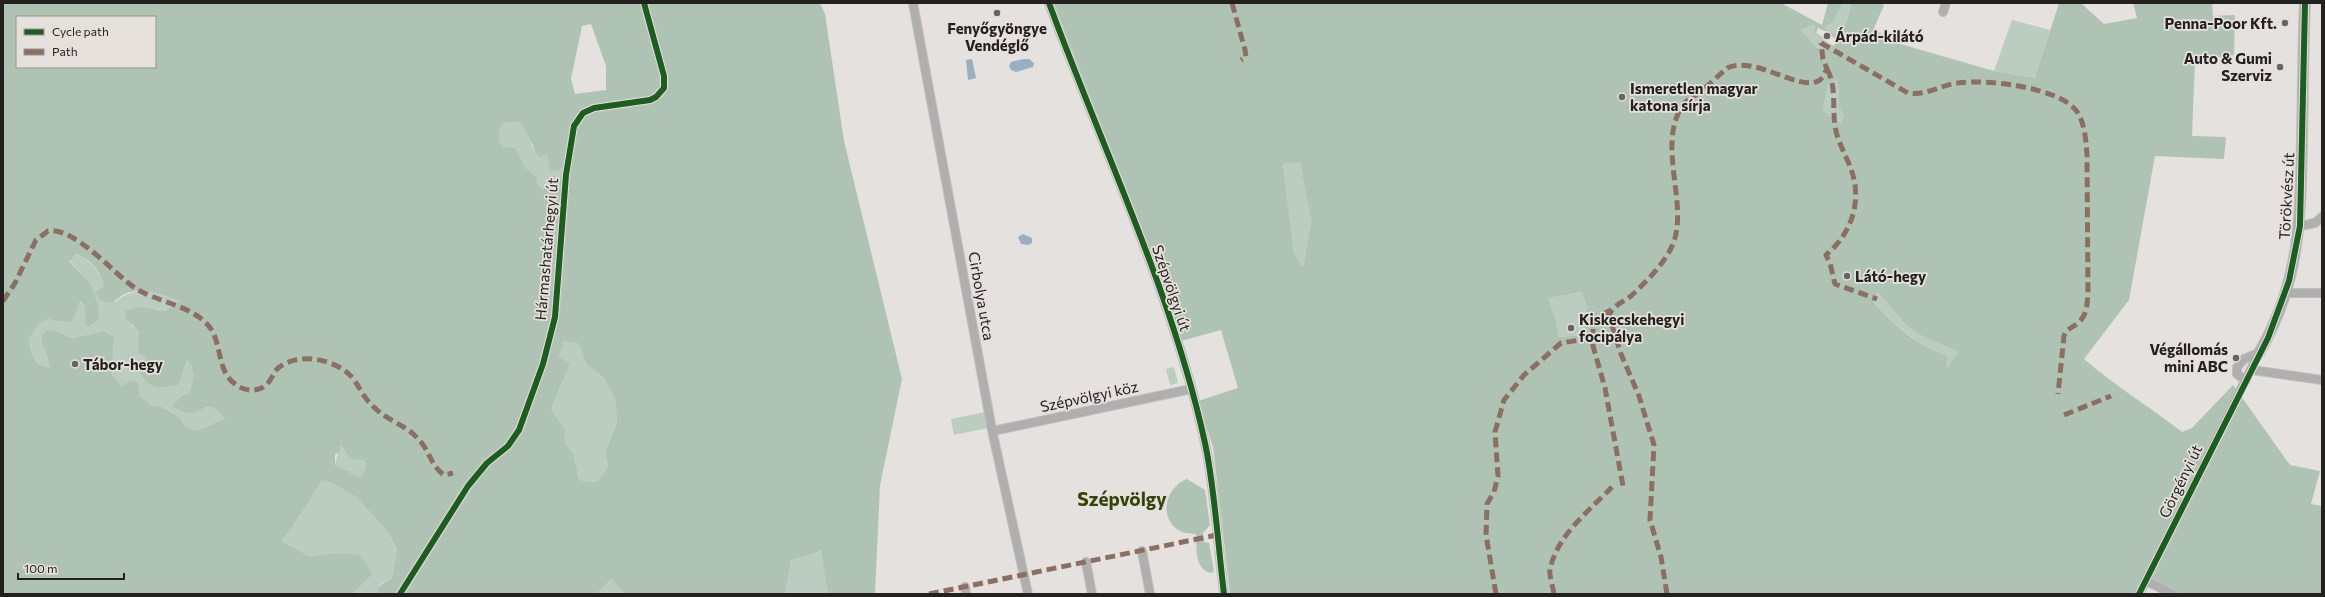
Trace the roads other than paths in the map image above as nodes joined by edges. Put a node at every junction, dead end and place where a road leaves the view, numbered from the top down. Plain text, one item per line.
1 (644, 3) edge
2 (913, 3) edge
3 (1049, 3) edge
4 (1946, 3) edge
5 (2305, 3) edge
6 (1943, 12) dead end
7 (2322, 217) edge
8 (2300, 226) junction
9 (2322, 292) edge
10 (2285, 293) junction
11 (2259, 353) junction
12 (2252, 370) junction
13 (2246, 380) junction
14 (2322, 380) edge
15 (1191, 389) junction
16 (993, 431) junction
17 (1142, 551) dead end
18 (1086, 562) dead end
19 (2146, 581) junction
20 (400, 594) edge
21 (1028, 594) edge
22 (1092, 594) edge
23 (1150, 594) edge
24 (1224, 594) edge
25 (2139, 594) edge
26 (2173, 594) edge

1 - 20 street, Hármashatárhegyi út
2 - 16 street, Cirbolya utca
3 - 15 street, Szépvölgyi út
4 - 6 street
5 - 8 street, Törökvész út
7 - 8 street
8 - 10 street, Törökvész út
9 - 10 street
10 - 11 street, Törökvész út
11 - 12 street, Törökvész út
11 - 13 street
12 - 13 street, Törökvész út
12 - 14 street
13 - 19 street, Görgényi út
15 - 16 street, Szépvölgyi köz
15 - 24 street, Szépvölgyi út
16 - 21 street, Cirbolya utca
17 - 23 street
18 - 22 street
19 - 25 street, Görgényi út
19 - 26 street

